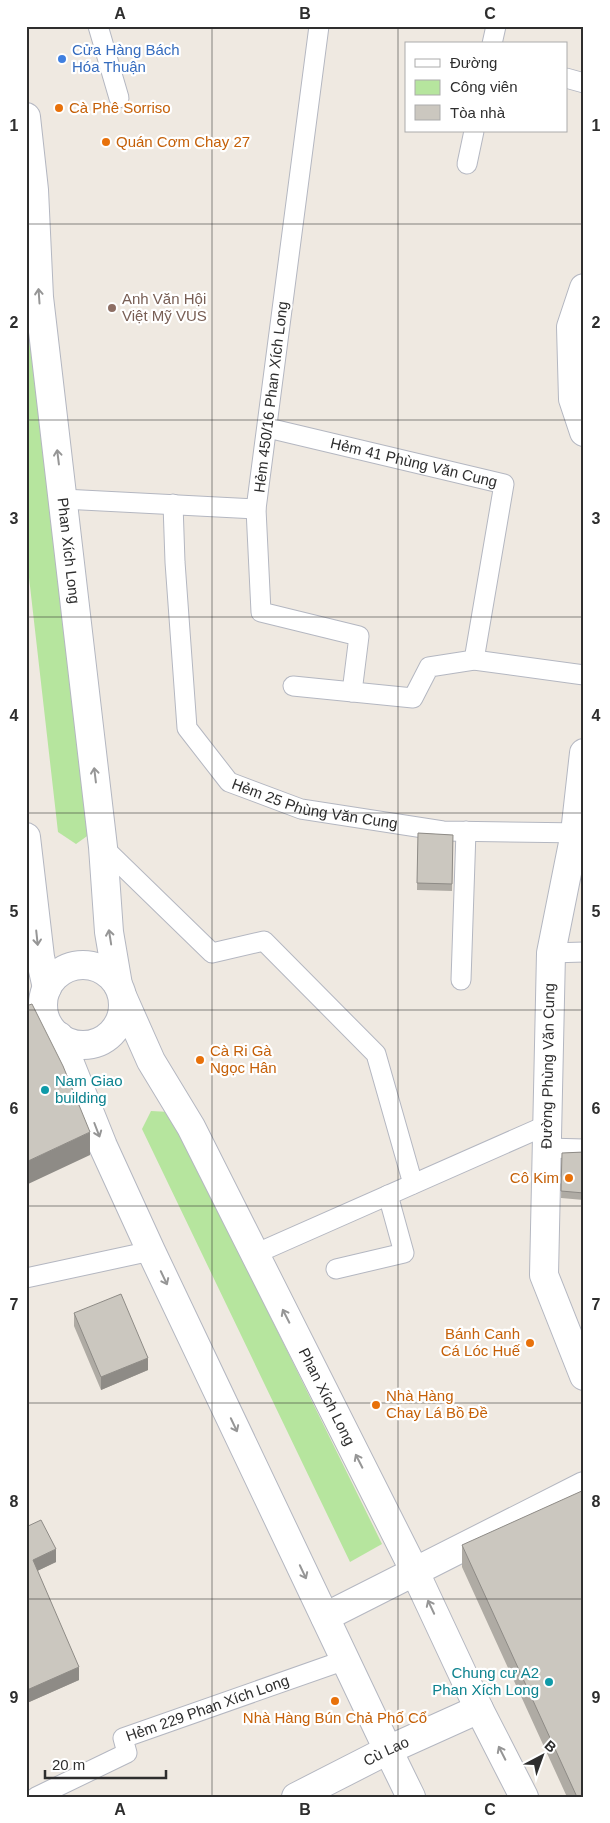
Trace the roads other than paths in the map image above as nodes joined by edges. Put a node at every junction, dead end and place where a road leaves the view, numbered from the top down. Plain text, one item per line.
1 (98, 26) edge
2 (319, 26) edge
3 (496, 26) edge
4 (492, 42) edge
5 (568, 79) edge
6 (584, 83) edge
7 (119, 98) dead end
8 (26, 117) edge
9 (474, 132) edge
10 (467, 164) dead end
11 (30, 191) edge
12 (584, 288) edge
13 (579, 317) edge
14 (268, 428) junction
15 (584, 432) edge
16 (63, 499) junction
17 (172, 504) junction
18 (256, 508) junction
19 (474, 660) junction
20 (584, 675) edge
21 (293, 686) dead end
22 (352, 692) junction
23 (584, 752) edge
24 (466, 831) junction
25 (580, 833) edge
26 (26, 837) edge
27 (103, 847) junction
28 (584, 952) edge
29 (551, 953) junction
30 (461, 980) dead end
31 (47, 988) junction
32 (121, 992) junction
33 (59, 1036) junction
34 (547, 1137) junction
35 (584, 1149) edge
36 (413, 1184) junction
37 (388, 1195) junction
38 (151, 1251) junction
39 (255, 1254) junction
40 (336, 1269) dead end
41 (26, 1278) edge
42 (584, 1376) edge
43 (584, 1486) edge
44 (414, 1570) junction
45 (324, 1616) junction
46 (345, 1660) junction
47 (479, 1709) junction
48 (388, 1750) junction
49 (36, 1797) edge
50 (296, 1797) edge
51 (411, 1797) edge
52 (524, 1797) edge

1 - 7 lane
2 - 14 lane, Hẻm 450/16 Phan Xích Long
3 - 4 lane
5 - 6 lane
8 - 11 street, Phan Xích Long
9 - 10 lane
16 -> 11 street, Phan Xích Long
12 - 13 street
13 - 15 street
14 - 18 lane, Hẻm 450/16 Phan Xích Long
14 - 19 lane, Hẻm 41 Phùng Văn Cung
16 - 17 lane
27 -> 16 street, Phan Xích Long
17 - 18 lane
17 - 24 lane, Hẻm 25 Phùng Văn Cung
18 - 22 lane, Hẻm 450/16 Phan Xích Long
19 - 20 lane
19 - 22 lane
21 - 22 lane
23 - 25 street, Đường Phùng Văn Cung
24 - 25 lane, Hẻm 25 Phùng Văn Cung
24 - 30 lane
25 - 29 street, Đường Phùng Văn Cung
26 -> 31 street
32 -> 27 street, Phan Xích Long
27 - 36 lane
28 - 29 lane
29 - 34 street, Đường Phùng Văn Cung
31 - 32 street
31 - 33 street
32 - 33 street
32 - 39 street, Phan Xích Long
33 -> 38 street
34 - 35 lane
34 - 36 lane
34 - 42 street, Đường Phùng Văn Cung
36 - 37 lane
37 - 39 lane
37 - 40 lane
38 - 41 lane
38 -> 45 street
44 -> 39 street, Phan Xích Long
43 - 44 street
44 - 45 street
47 -> 44 street, Phan Xích Long
45 - 46 street
46 - 48 street
46 - 49 lane, Hẻm 229 Phan Xích Long
47 - 48 street, Cù Lao
52 -> 47 street, Phan Xích Long
48 - 50 street, Cù Lao
48 - 51 street

